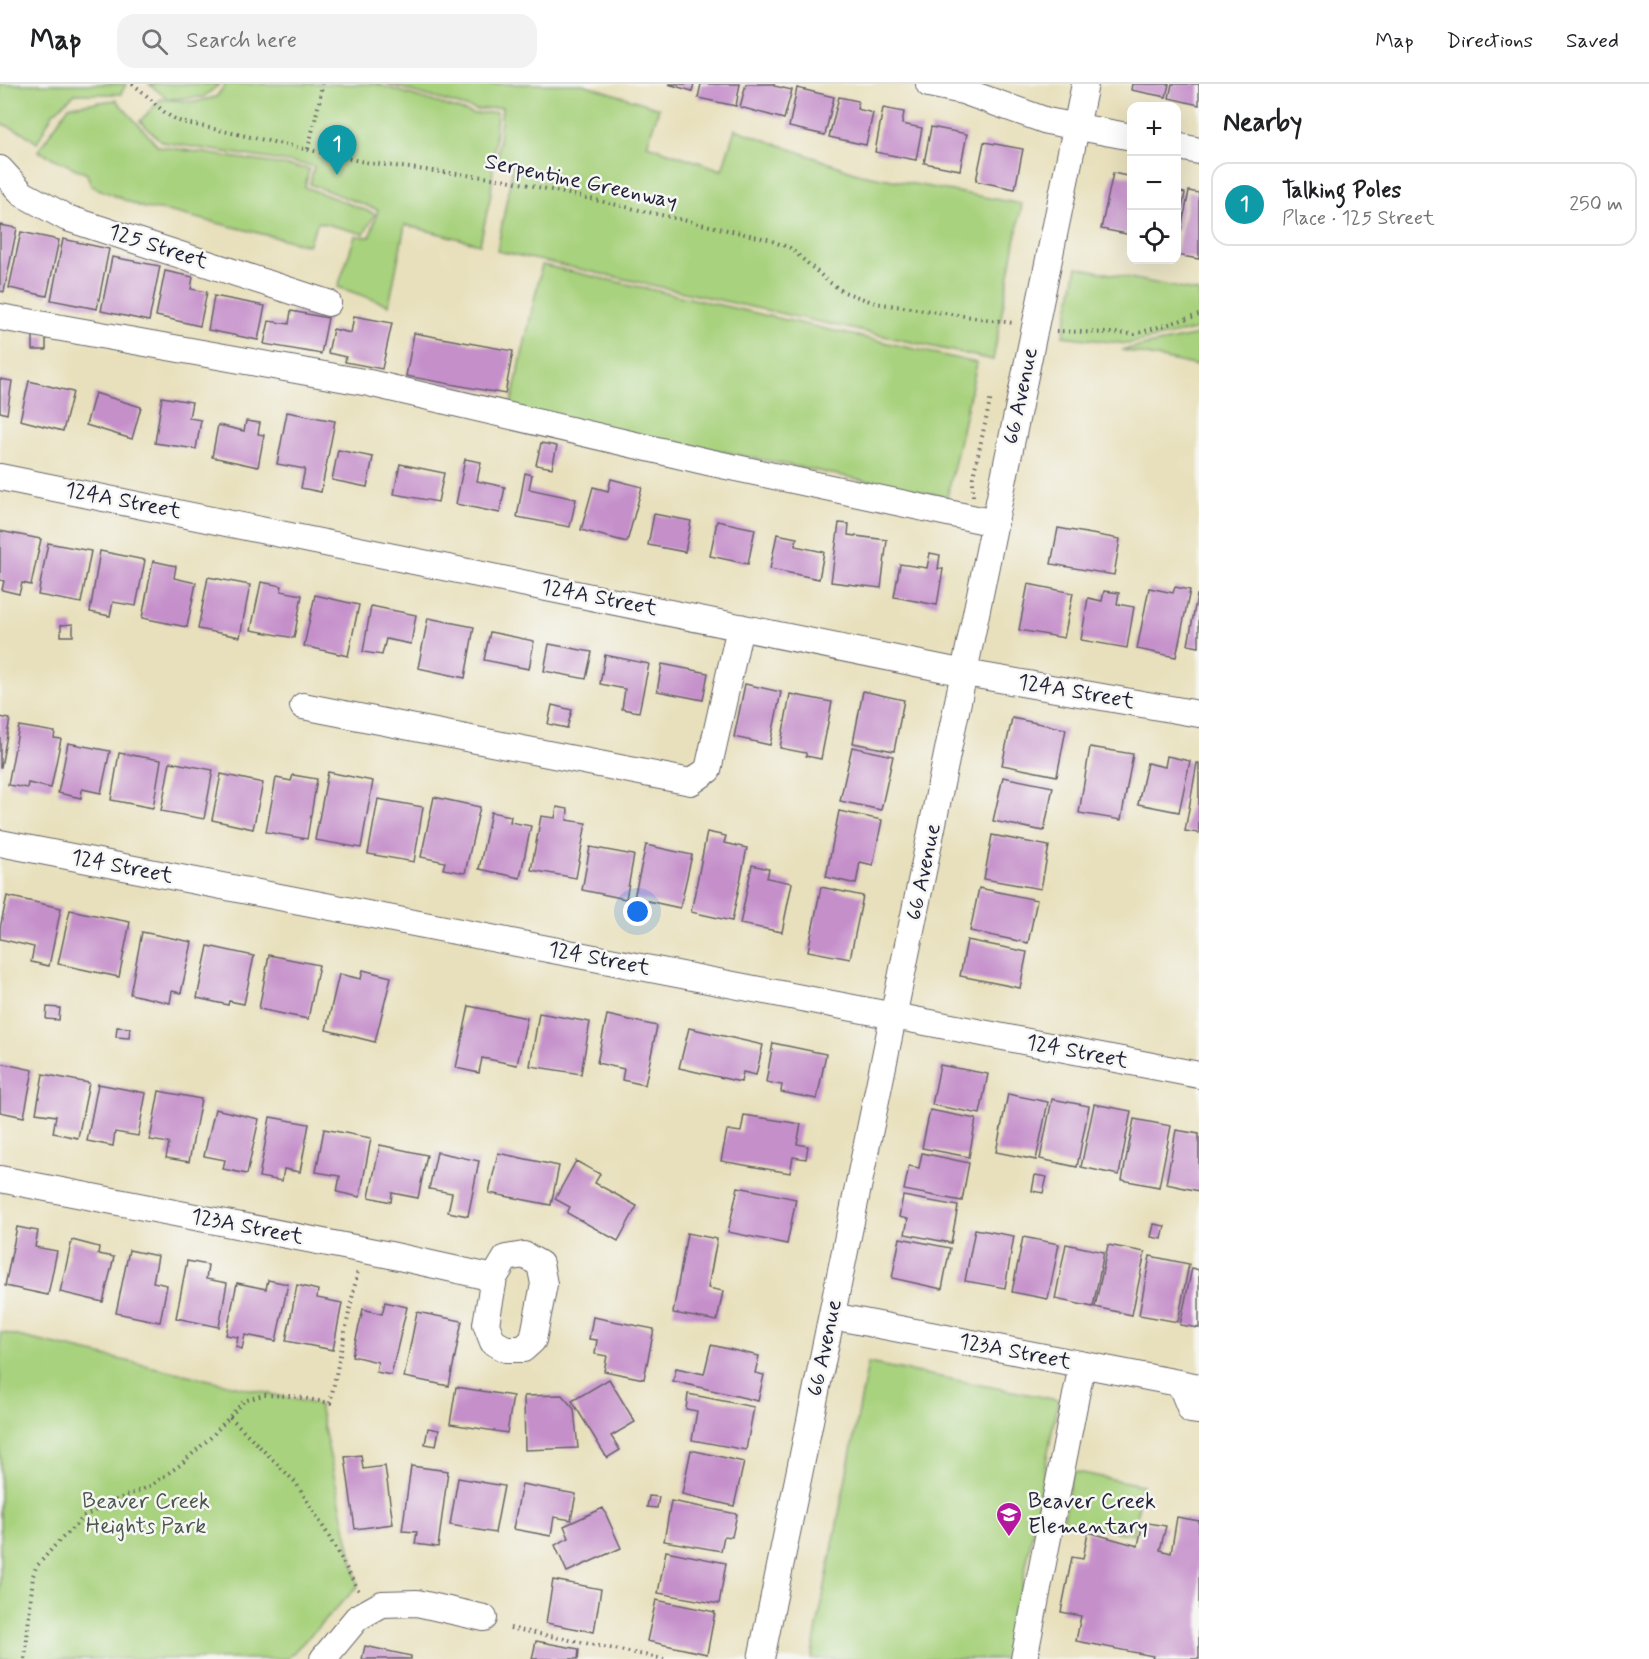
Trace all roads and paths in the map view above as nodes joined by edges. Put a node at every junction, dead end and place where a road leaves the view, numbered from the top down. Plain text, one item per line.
1 (132, 84) edge
2 (322, 84) edge
3 (929, 84) edge
4 (1085, 84) edge
5 (1077, 126) junction
6 (1127, 136) edge
7 (1181, 147) edge
8 (308, 149) junction
9 (1199, 151) edge
10 (0, 170) edge
11 (328, 303) dead end
12 (1199, 315) edge
13 (0, 316) edge
14 (1018, 324) dead end
15 (1052, 331) dead end
16 (0, 477) edge
17 (995, 523) junction
18 (740, 627) junction
19 (965, 673) junction
20 (303, 706) dead end
21 (1199, 714) edge
22 (0, 843) edge
23 (894, 1016) junction
24 (1199, 1075) edge
25 (0, 1179) edge
26 (359, 1266) dead end
27 (494, 1278) dead end
28 (832, 1316) junction
29 (1082, 1365) junction
30 (1190, 1385) edge
31 (1199, 1411) edge
32 (230, 1417) junction
33 (361, 1594) dead end
34 (484, 1618) dead end
35 (510, 1628) dead end
36 (26, 1659) edge
37 (323, 1659) edge
38 (664, 1659) edge
39 (761, 1659) edge
40 (1024, 1659) edge

1 - 8 path, Serpentine Greenway
2 - 8 path
3 - 5 street
4 - 5 street, 66 Avenue
5 - 6 street
5 - 17 street, 66 Avenue
7 - 9 street
8 - 14 path, Serpentine Greenway
10 - 11 street, 125 Street
12 - 15 path
13 - 17 street
16 - 18 street, 124A Street
17 - 19 street, 66 Avenue
18 - 19 street, 124A Street
18 - 20 street
19 - 21 street, 124A Street
19 - 23 street, 66 Avenue
22 - 23 street, 124 Street
23 - 24 street, 124 Street
23 - 28 street, 66 Avenue
25 - 27 street, 123A Street
26 - 32 path
28 - 29 street, 123A Street
28 - 39 street, 66 Avenue
29 - 30 street, 123A Street
29 - 40 street
30 - 31 street
32 - 33 path
32 - 36 path
34 - 37 street
35 - 38 path

